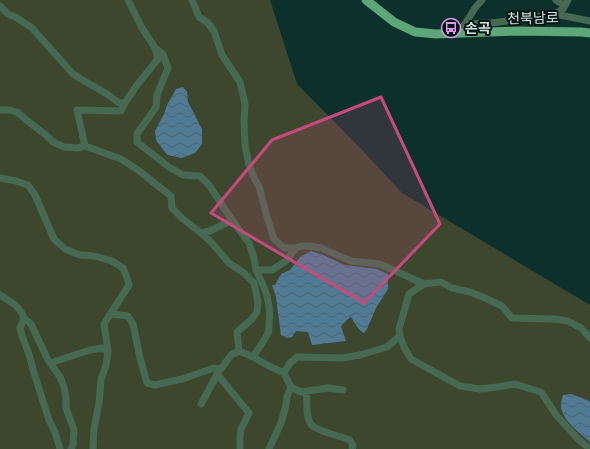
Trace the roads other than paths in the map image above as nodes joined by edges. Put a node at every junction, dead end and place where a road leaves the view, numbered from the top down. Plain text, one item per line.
1 (128, 0) edge
2 (192, 0) edge
3 (366, 0) edge
4 (482, 0) edge
5 (556, 0) edge
6 (567, 3) edge
7 (0, 6) edge
8 (555, 14) junction
9 (590, 21) edge
10 (465, 24) junction
11 (590, 33) edge
12 (456, 34) junction
13 (155, 48) junction
14 (125, 103) junction
15 (0, 110) edge
16 (85, 146) junction
17 (0, 178) edge
18 (232, 220) junction
19 (201, 233) junction
20 (296, 248) junction
21 (256, 270) junction
22 (424, 284) junction
23 (0, 296) edge
24 (111, 314) junction
25 (24, 318) junction
26 (400, 336) junction
27 (590, 338) edge
28 (239, 350) junction
29 (108, 351) junction
30 (253, 357) junction
31 (50, 363) junction
32 (219, 371) junction
33 (284, 372) junction
34 (291, 387) junction
35 (343, 390) dead end
36 (306, 391) junction
37 (201, 404) dead end
38 (60, 449) edge
39 (71, 449) edge
40 (93, 449) edge
41 (240, 449) edge
42 (269, 449) edge
43 (352, 449) edge
44 (590, 449) edge

1 - 13 street
2 - 20 street
3 - 12 main road, 천북남로
4 - 10 street
5 - 6 street
6 - 8 street
7 - 14 street
8 - 9 street
8 - 10 street
10 - 12 street
11 - 12 main road, 천북남로
13 - 14 street
13 - 18 street
14 - 16 street
15 - 16 street
16 - 19 street
17 - 24 street
18 - 19 street
18 - 21 street
19 - 28 street
20 - 21 street
20 - 22 street
21 - 30 street
22 - 26 street
22 - 27 street
23 - 25 street
24 - 29 street
24 - 32 street
25 - 31 street
25 - 38 street
26 - 33 street
26 - 44 street
28 - 30 street
28 - 32 street
29 - 31 street
29 - 40 street
30 - 33 street
31 - 39 street
32 - 37 street
32 - 41 street
33 - 34 street
34 - 36 street
34 - 42 street
35 - 36 street
36 - 43 street

